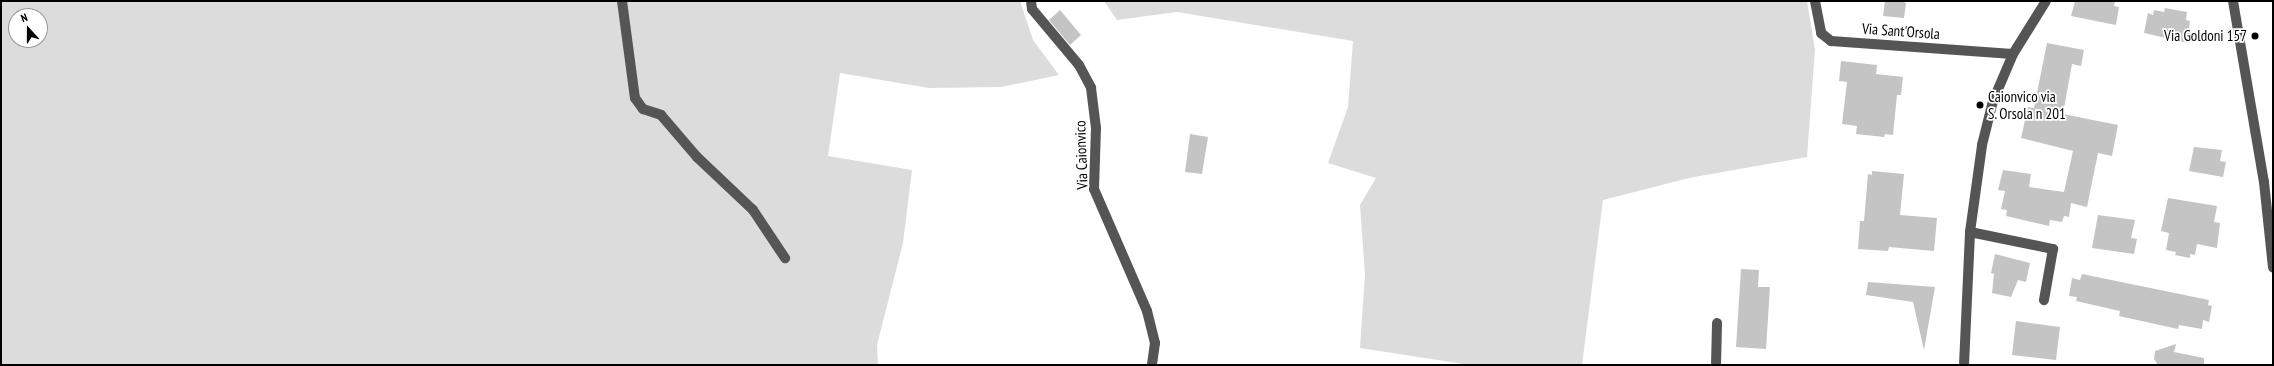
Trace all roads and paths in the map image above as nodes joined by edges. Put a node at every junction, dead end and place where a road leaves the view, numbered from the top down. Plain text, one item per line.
1 (622, 1) edge
2 (1030, 1) edge
3 (1815, 1) edge
4 (2046, 1) edge
5 (2233, 1) edge
6 (2013, 54) junction
7 (2268, 183) edge
8 (1970, 232) junction
9 (785, 258) dead end
10 (2273, 268) edge
11 (2044, 300) dead end
12 (1717, 323) dead end
13 (1152, 365) edge
14 (1716, 365) edge
15 (1964, 365) edge

1 - 9 street
2 - 13 street, Via Caionvico
3 - 6 street, Via Sant'Orsola
4 - 6 street
5 - 7 street
6 - 8 street
7 - 10 street
8 - 11 street
8 - 15 street
12 - 14 street

